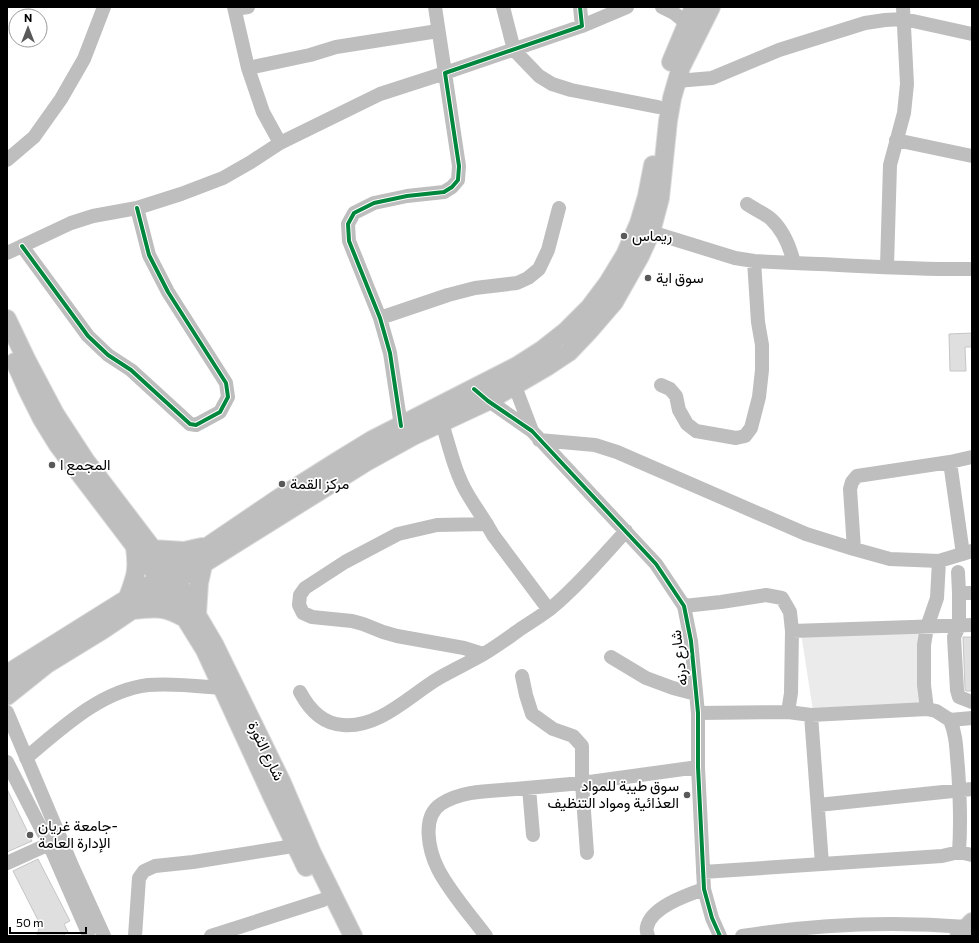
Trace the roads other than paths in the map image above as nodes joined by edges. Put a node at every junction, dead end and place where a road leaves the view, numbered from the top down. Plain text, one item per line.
1 (104, 7) edge
2 (434, 7) edge
3 (503, 7) edge
4 (580, 7) edge
5 (627, 7) edge
6 (662, 7) edge
7 (711, 7) edge
8 (239, 8) edge
9 (904, 13) edge
10 (693, 21) edge
11 (582, 26) junction
12 (438, 31) junction
13 (972, 34) edge
14 (514, 50) junction
15 (248, 68) junction
16 (445, 73) junction
17 (677, 81) junction
18 (658, 107) junction
19 (896, 140) junction
20 (280, 143) junction
21 (972, 156) edge
22 (7, 160) edge
23 (747, 204) dead end
24 (137, 208) junction
25 (558, 208) dead end
26 (651, 232) junction
27 (22, 246) junction
28 (7, 253) edge
29 (754, 261) junction
30 (794, 263) junction
31 (887, 266) junction
32 (972, 269) edge
33 (380, 318) junction
34 (7, 319) edge
35 (7, 344) edge
36 (512, 378) junction
37 (661, 385) dead end
38 (474, 388) junction
39 (488, 401) junction
40 (48, 416) junction
41 (442, 424) junction
42 (401, 426) junction
43 (536, 436) junction
44 (972, 457) edge
45 (950, 462) junction
46 (487, 524) junction
47 (626, 531) junction
48 (207, 546) junction
49 (135, 547) junction
50 (152, 549) junction
51 (854, 549) junction
52 (968, 553) edge
53 (939, 561) junction
54 (204, 564) junction
55 (958, 572) dead end
56 (168, 580) junction
57 (965, 593) edge
58 (130, 604) junction
59 (684, 606) junction
60 (549, 610) junction
61 (190, 616) junction
62 (966, 626) edge
63 (926, 627) junction
64 (792, 631) junction
65 (483, 654) junction
66 (611, 657) dead end
67 (7, 674) edge
68 (522, 676) dead end
69 (222, 688) junction
70 (300, 692) dead end
71 (696, 694) junction
72 (7, 696) edge
73 (972, 702) edge
74 (927, 709) junction
75 (7, 712) edge
76 (788, 712) junction
77 (698, 713) junction
78 (811, 715) junction
79 (972, 718) edge
80 (950, 720) junction
81 (26, 758) junction
82 (7, 762) edge
83 (698, 767) junction
84 (582, 782) junction
85 (530, 788) junction
86 (966, 789) edge
87 (818, 805) junction
88 (533, 836) dead end
89 (49, 844) junction
90 (302, 845) junction
91 (587, 853) dead end
92 (966, 854) edge
93 (7, 863) edge
94 (822, 864) junction
95 (703, 872) junction
96 (704, 889) junction
97 (323, 900) junction
98 (968, 929) edge
99 (88, 933) dead end
100 (236, 933) edge
101 (104, 936) edge
102 (135, 936) edge
103 (211, 936) edge
104 (340, 936) edge
105 (353, 936) edge
106 (486, 936) edge
107 (648, 936) edge
108 (720, 936) edge
109 (742, 936) edge

1 - 22 street
2 - 12 street
3 - 14 street
4 - 11 street
5 - 11 street
6 - 10 street
7 - 10 main road
8 - 15 street
9 - 13 street
9 - 17 street
9 - 19 street
10 - 17 main road
10 - 18 main road
11 - 14 street
12 - 15 street
12 - 16 street
14 - 16 street
14 - 18 street
15 - 20 street
16 - 20 street
16 - 33 street
17 - 26 main road
18 - 36 main road
19 - 21 street
19 - 31 street
20 - 24 street
23 - 30 street
24 - 27 street
24 - 27 street
25 - 33 street
26 - 29 street
26 - 36 main road
27 - 28 street
29 - 30 street
29 - 37 street
30 - 31 street
31 - 32 street
33 - 42 street
34 - 40 main road
35 - 40 main road
36 - 38 main road
36 - 39 main road
36 - 43 street, شارع درنه
38 - 39 street, شارع درنه
38 - 42 main road
39 - 41 main road
39 - 43 street, شارع درنه
40 - 49 main road
40 - 50 main road
41 - 46 street
41 - 54 main road
42 - 48 main road
43 - 47 street, شارع درنه
43 - 51 street
44 - 45 street
45 - 51 street
45 - 52 street
46 - 60 street
46 - 65 street
47 - 59 street, شارع درنه
47 - 60 street
48 - 50 main road
48 - 56 main road
49 - 56 main road
49 - 58 main road
50 - 56 main road
51 - 53 street
52 - 53 street
53 - 63 street
54 - 56 main road
54 - 61 main road
55 - 57 street
56 - 58 main road
56 - 61 main road, شارع الثورة
57 - 62 street
58 - 61 main road
58 - 67 main road
58 - 72 main road
59 - 64 street
59 - 71 street, شارع درنه
60 - 65 street
61 - 69 main road, شارع الثورة
61 - 90 main road, شارع الثورة
62 - 63 street
62 - 73 street
63 - 64 street
63 - 74 street
64 - 76 street
65 - 70 street
66 - 71 street
68 - 84 street
69 - 81 street
69 - 90 main road, شارع الثورة
71 - 77 street, شارع درنه
74 - 78 street
74 - 80 street
75 - 81 street
76 - 77 street
76 - 78 street
77 - 83 street, شارع درنه
78 - 87 street
79 - 80 street
80 - 86 street
81 - 101 street
82 - 89 street
83 - 84 street
83 - 95 street, شارع درنه
84 - 85 street
84 - 91 street
85 - 88 street
85 - 106 street
86 - 87 street
86 - 92 street
87 - 94 street
89 - 93 street
89 - 99 street
90 - 97 main road, شارع الثورة
90 - 102 street
90 - 105 main road, شارع الثورة
92 - 94 street
94 - 95 street
95 - 96 street, شارع درنه
96 - 107 street
96 - 108 street, شارع درنه
97 - 100 street
97 - 104 main road, شارع الثورة
98 - 109 street
100 - 103 street

